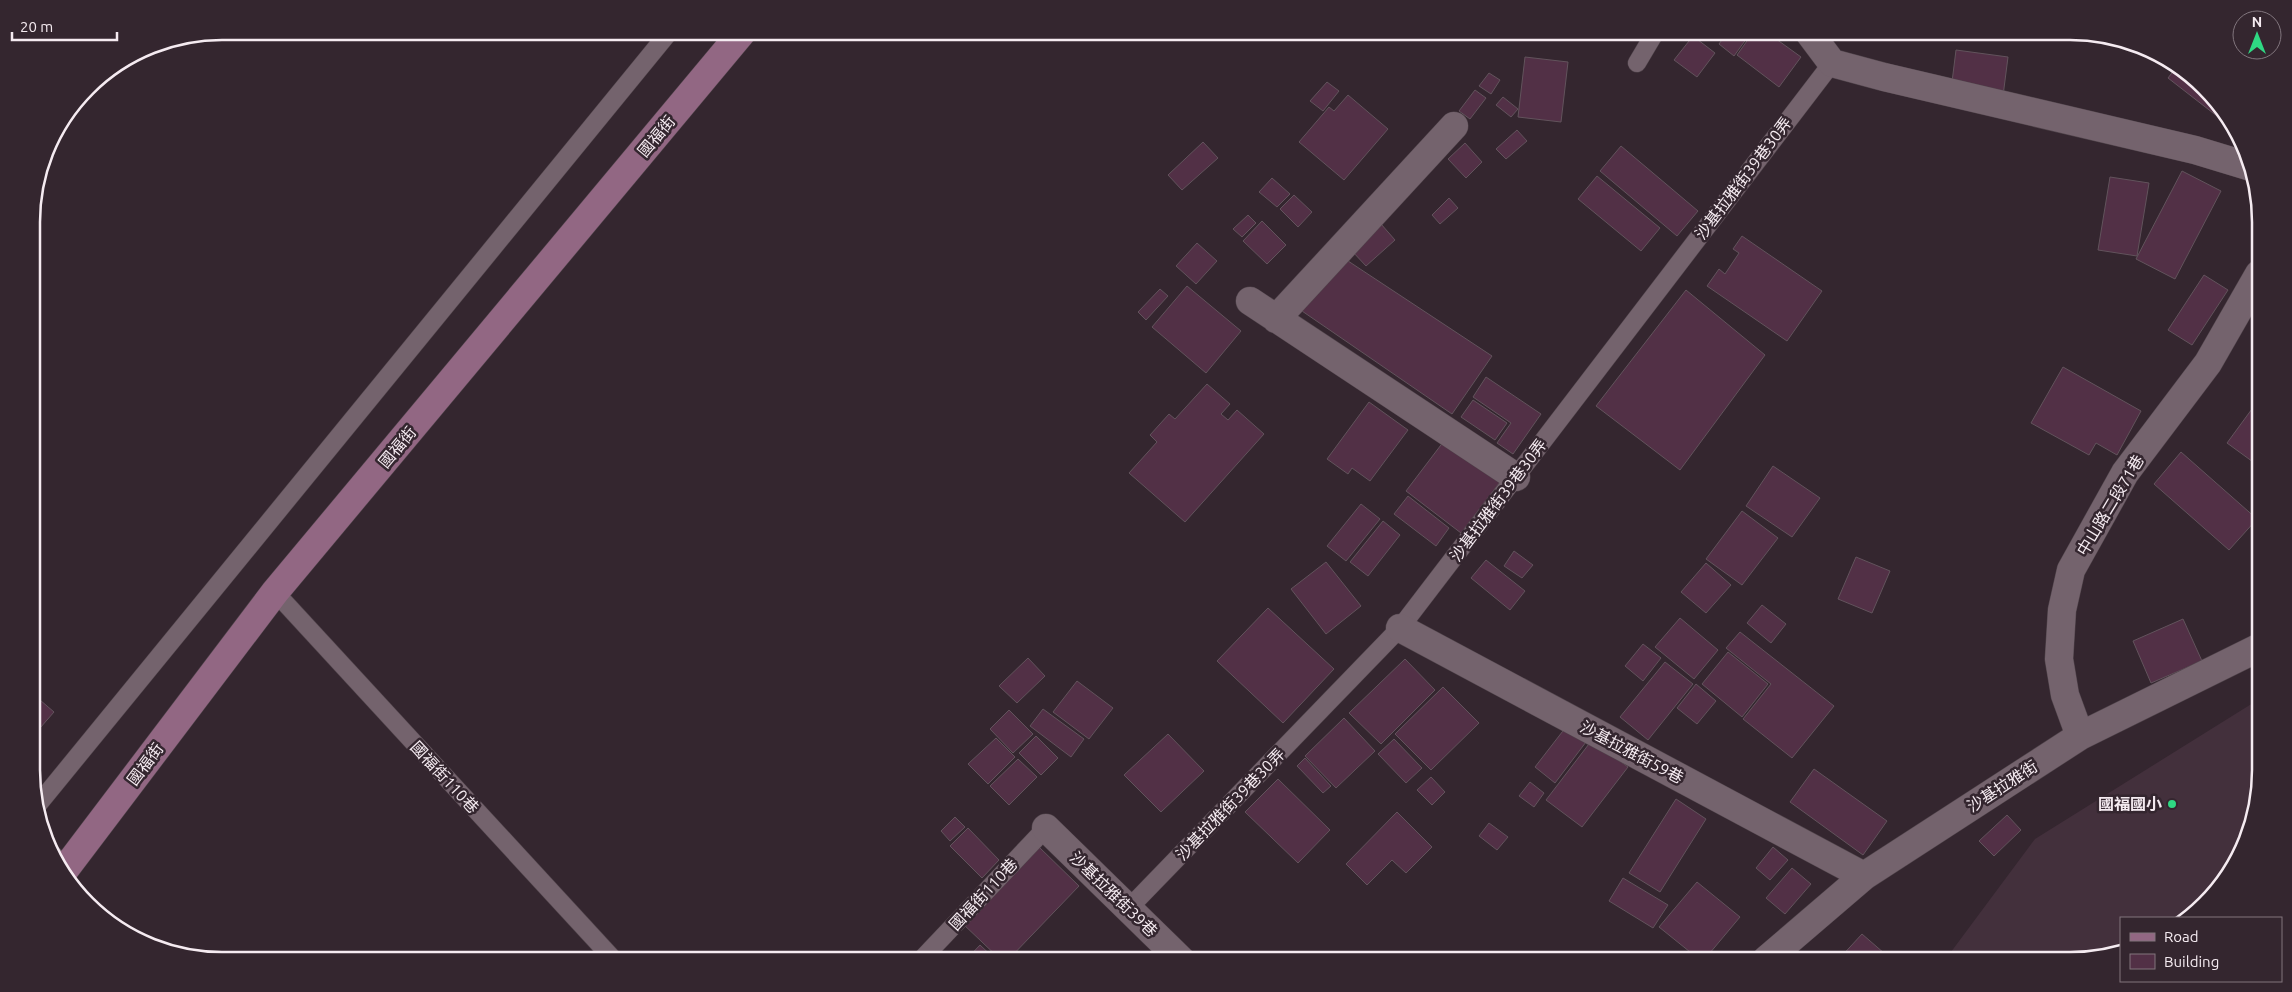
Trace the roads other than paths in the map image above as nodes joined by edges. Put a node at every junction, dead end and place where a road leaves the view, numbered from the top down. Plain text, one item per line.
1 (663, 40) edge
2 (735, 40) edge
3 (1651, 40) edge
4 (1815, 40) edge
5 (1832, 62) junction
6 (1637, 63) dead end
7 (1454, 126) dead end
8 (2242, 164) edge
9 (2252, 286) edge
10 (1250, 301) dead end
11 (1276, 319) junction
12 (1516, 477) junction
13 (275, 592) junction
14 (1400, 628) junction
15 (2252, 651) edge
16 (2080, 736) junction
17 (43, 799) edge
18 (1046, 828) joint
19 (64, 861) edge
20 (1864, 876) junction
21 (1129, 908) junction
22 (607, 952) edge
23 (928, 952) edge
24 (1174, 952) edge
25 (1775, 952) edge

1 - 17 lane
2 - 13 street, 國福街
3 - 6 lane
4 - 5 street
5 - 8 street
5 - 12 lane, 沙基拉雅街39巷30弄
7 - 11 street
9 - 16 street, 中山路二段71巷
10 - 11 street
11 - 12 street
12 - 14 lane, 沙基拉雅街39巷30弄
13 - 19 street, 國福街
13 - 22 lane, 國福街110巷
14 - 20 street, 沙基拉雅街59巷
14 - 21 lane, 沙基拉雅街39巷30弄
15 - 16 street, 沙基拉雅街
16 - 20 street, 沙基拉雅街
18 - 21 street, 沙基拉雅街39巷
18 - 23 lane, 國福街110巷
20 - 25 street, 沙基拉雅街
21 - 24 street, 沙基拉雅街39巷

